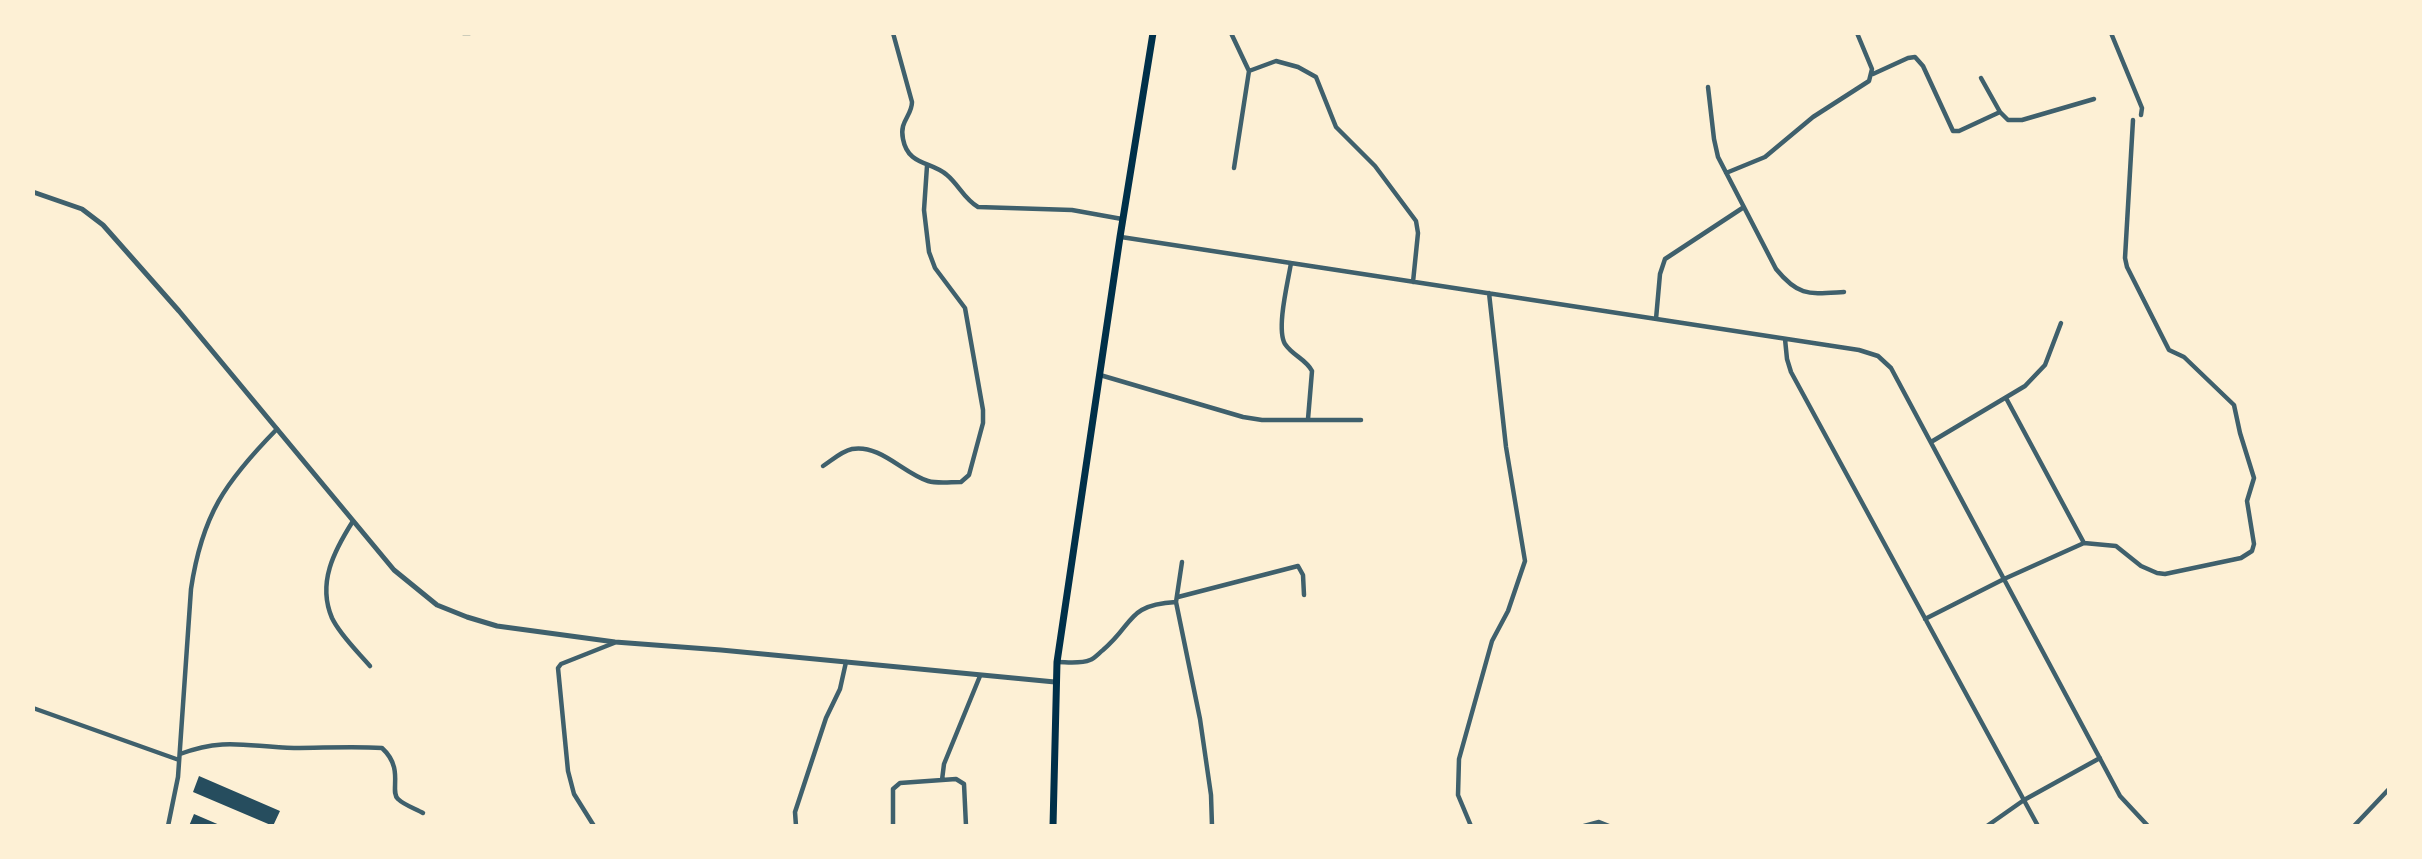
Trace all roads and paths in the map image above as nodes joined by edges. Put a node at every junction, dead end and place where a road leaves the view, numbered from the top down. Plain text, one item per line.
1 (463, 33) edge
2 (470, 33) edge
3 (893, 33) edge
4 (1153, 33) edge
5 (1231, 33) edge
6 (1857, 33) edge
7 (2111, 33) edge
8 (1249, 71) junction
9 (1873, 74) junction
10 (1981, 78) dead end
11 (1708, 87) dead end
12 (2094, 99) dead end
13 (2000, 112) junction
14 (2141, 115) dead end
15 (2133, 120) dead end
16 (927, 166) junction
17 (1234, 168) dead end
18 (1726, 173) junction
19 (33, 192) edge
20 (1744, 207) junction
21 (1123, 219) junction
22 (1120, 237) junction
23 (1291, 263) junction
24 (1413, 282) junction
25 (1844, 292) dead end
26 (1489, 293) junction
27 (1656, 319) junction
28 (2061, 323) dead end
29 (1785, 339) junction
30 (1100, 375) junction
31 (2006, 398) junction
32 (1308, 419) junction
33 (1361, 420) dead end
34 (278, 429) junction
35 (1931, 442) junction
36 (823, 466) dead end
37 (353, 521) junction
38 (2084, 543) junction
39 (1182, 562) dead end
40 (2004, 579) junction
41 (1304, 595) dead end
42 (1177, 599) junction
43 (1925, 619) junction
44 (615, 642) junction
45 (846, 662) junction
46 (1057, 662) junction
47 (370, 666) dead end
48 (980, 676) junction
49 (1055, 682) junction
50 (33, 708) edge
51 (179, 757) junction
52 (2100, 758) junction
53 (942, 780) junction
54 (2389, 789) edge
55 (2024, 800) junction
56 (423, 813) dead end
57 (168, 826) edge
58 (594, 826) edge
59 (796, 826) edge
60 (893, 826) edge
61 (966, 826) edge
62 (1053, 826) edge
63 (1212, 826) edge
64 (1471, 826) edge
65 (1584, 826) edge
66 (1609, 826) edge
67 (1987, 826) edge
68 (2038, 826) edge
69 (2148, 826) edge
70 (2354, 826) edge

1 - 2 street
3 - 16 street
4 - 21 highway
5 - 8 street
6 - 9 street
7 - 14 street
8 - 17 street
8 - 24 street
9 - 13 street
9 - 18 street
10 - 13 street
11 - 18 street
12 - 13 street
15 - 38 street
16 - 21 street
16 - 36 street
18 - 20 street
19 - 34 street
20 - 25 street
20 - 27 street
21 - 22 highway
22 - 23 street
22 - 30 highway
23 - 24 street
23 - 32 street
24 - 26 street
26 - 27 street
26 - 64 street
27 - 29 street
28 - 31 street
29 - 35 street
29 - 43 street
30 - 32 street
30 - 46 highway
31 - 35 street
31 - 38 street
32 - 33 street
34 - 37 street
34 - 51 street
35 - 40 street
37 - 44 street
37 - 47 street
38 - 40 street
39 - 42 street
40 - 43 street
40 - 52 street
41 - 42 street
42 - 46 street
42 - 63 street
43 - 55 street
44 - 45 street
44 - 58 street
45 - 48 street
45 - 59 street
46 - 49 highway
48 - 49 street
48 - 53 street
49 - 62 highway
50 - 51 street
51 - 56 street
51 - 57 street
52 - 55 street
52 - 69 street
53 - 60 street
53 - 61 street
54 - 70 street
55 - 67 street
55 - 68 street
65 - 66 street

